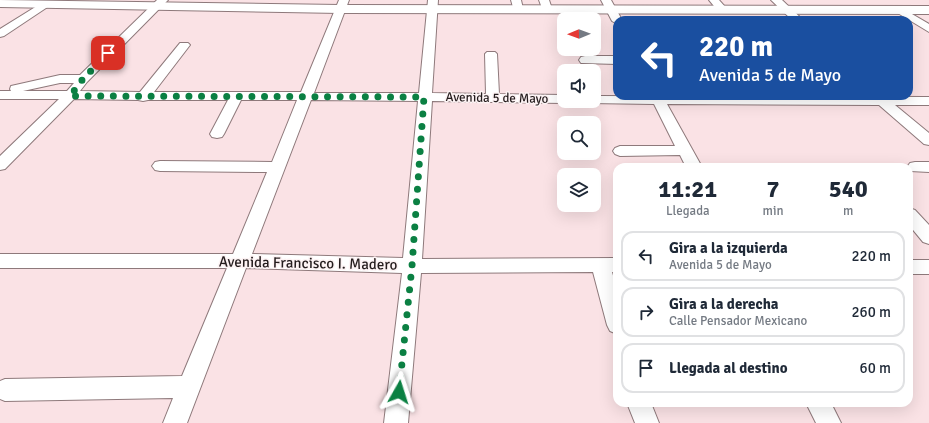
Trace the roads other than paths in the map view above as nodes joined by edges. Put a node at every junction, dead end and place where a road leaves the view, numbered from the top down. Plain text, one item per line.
1 (4, 0) edge
2 (776, 0) edge
3 (0, 3) edge
4 (160, 3) edge
5 (45, 4) junction
6 (342, 4) edge
7 (432, 4) edge
8 (546, 4) edge
9 (608, 4) edge
10 (517, 5) edge
11 (718, 5) edge
12 (787, 9) junction
13 (900, 10) junction
14 (929, 10) edge
15 (614, 16) edge
16 (794, 16) edge
17 (909, 16) edge
18 (913, 19) edge
19 (929, 29) edge
20 (0, 34) edge
21 (184, 45) dead end
22 (491, 54) dead end
23 (585, 60) dead end
24 (613, 60) edge
25 (83, 79) junction
26 (0, 94) edge
27 (70, 96) junction
28 (305, 96) junction
29 (143, 97) junction
30 (236, 97) junction
31 (424, 97) junction
32 (493, 98) junction
33 (557, 99) edge
34 (613, 99) edge
35 (601, 100) edge
36 (658, 100) edge
37 (881, 100) edge
38 (912, 100) edge
39 (929, 101) edge
40 (217, 134) dead end
41 (929, 141) edge
42 (620, 150) dead end
43 (685, 150) junction
44 (692, 163) edge
45 (0, 165) edge
46 (160, 166) dead end
47 (277, 167) junction
48 (913, 219) edge
49 (929, 237) edge
50 (0, 261) edge
51 (240, 261) junction
52 (609, 265) edge
53 (412, 266) junction
54 (913, 267) edge
55 (929, 267) edge
56 (613, 295) edge
57 (190, 387) junction
58 (5, 390) dead end
59 (641, 407) edge
60 (820, 407) edge
61 (175, 423) edge
62 (396, 423) edge
63 (647, 423) edge
64 (829, 423) edge

1 - 3 street
2 - 12 street
3 - 5 main road
4 - 5 main road
4 - 6 main road
4 - 25 street
5 - 20 street
6 - 7 main road
6 - 28 street
7 - 10 main road
7 - 31 street
8 - 9 main road
8 - 10 main road
9 - 11 main road
9 - 15 street
11 - 12 main road
12 - 13 main road
12 - 16 street
13 - 14 main road
13 - 17 street
18 - 19 street
21 - 29 street
22 - 32 street
23 - 24 street
25 - 26 street
25 - 27 street
26 - 27 street, Avenida 5 de Mayo
27 - 29 street, Avenida 5 de Mayo
27 - 45 street
28 - 30 street, Avenida 5 de Mayo
28 - 31 street, Avenida 5 de Mayo
28 - 47 street
29 - 30 street, Avenida 5 de Mayo
30 - 40 street
31 - 32 street, Avenida 5 de Mayo
31 - 53 street
32 - 33 street, Avenida 5 de Mayo
34 - 35 street
36 - 43 street
37 - 41 street
38 - 39 street
42 - 43 street
43 - 44 street
46 - 47 street
47 - 51 street
48 - 49 street
50 - 51 street, Avenida Francisco I. Madero
51 - 53 street, Avenida Francisco I. Madero
51 - 57 street
52 - 53 street, Avenida Francisco I. Madero
52 - 56 street
53 - 62 street
54 - 55 street
57 - 58 street
57 - 61 street
59 - 63 street
60 - 64 street

